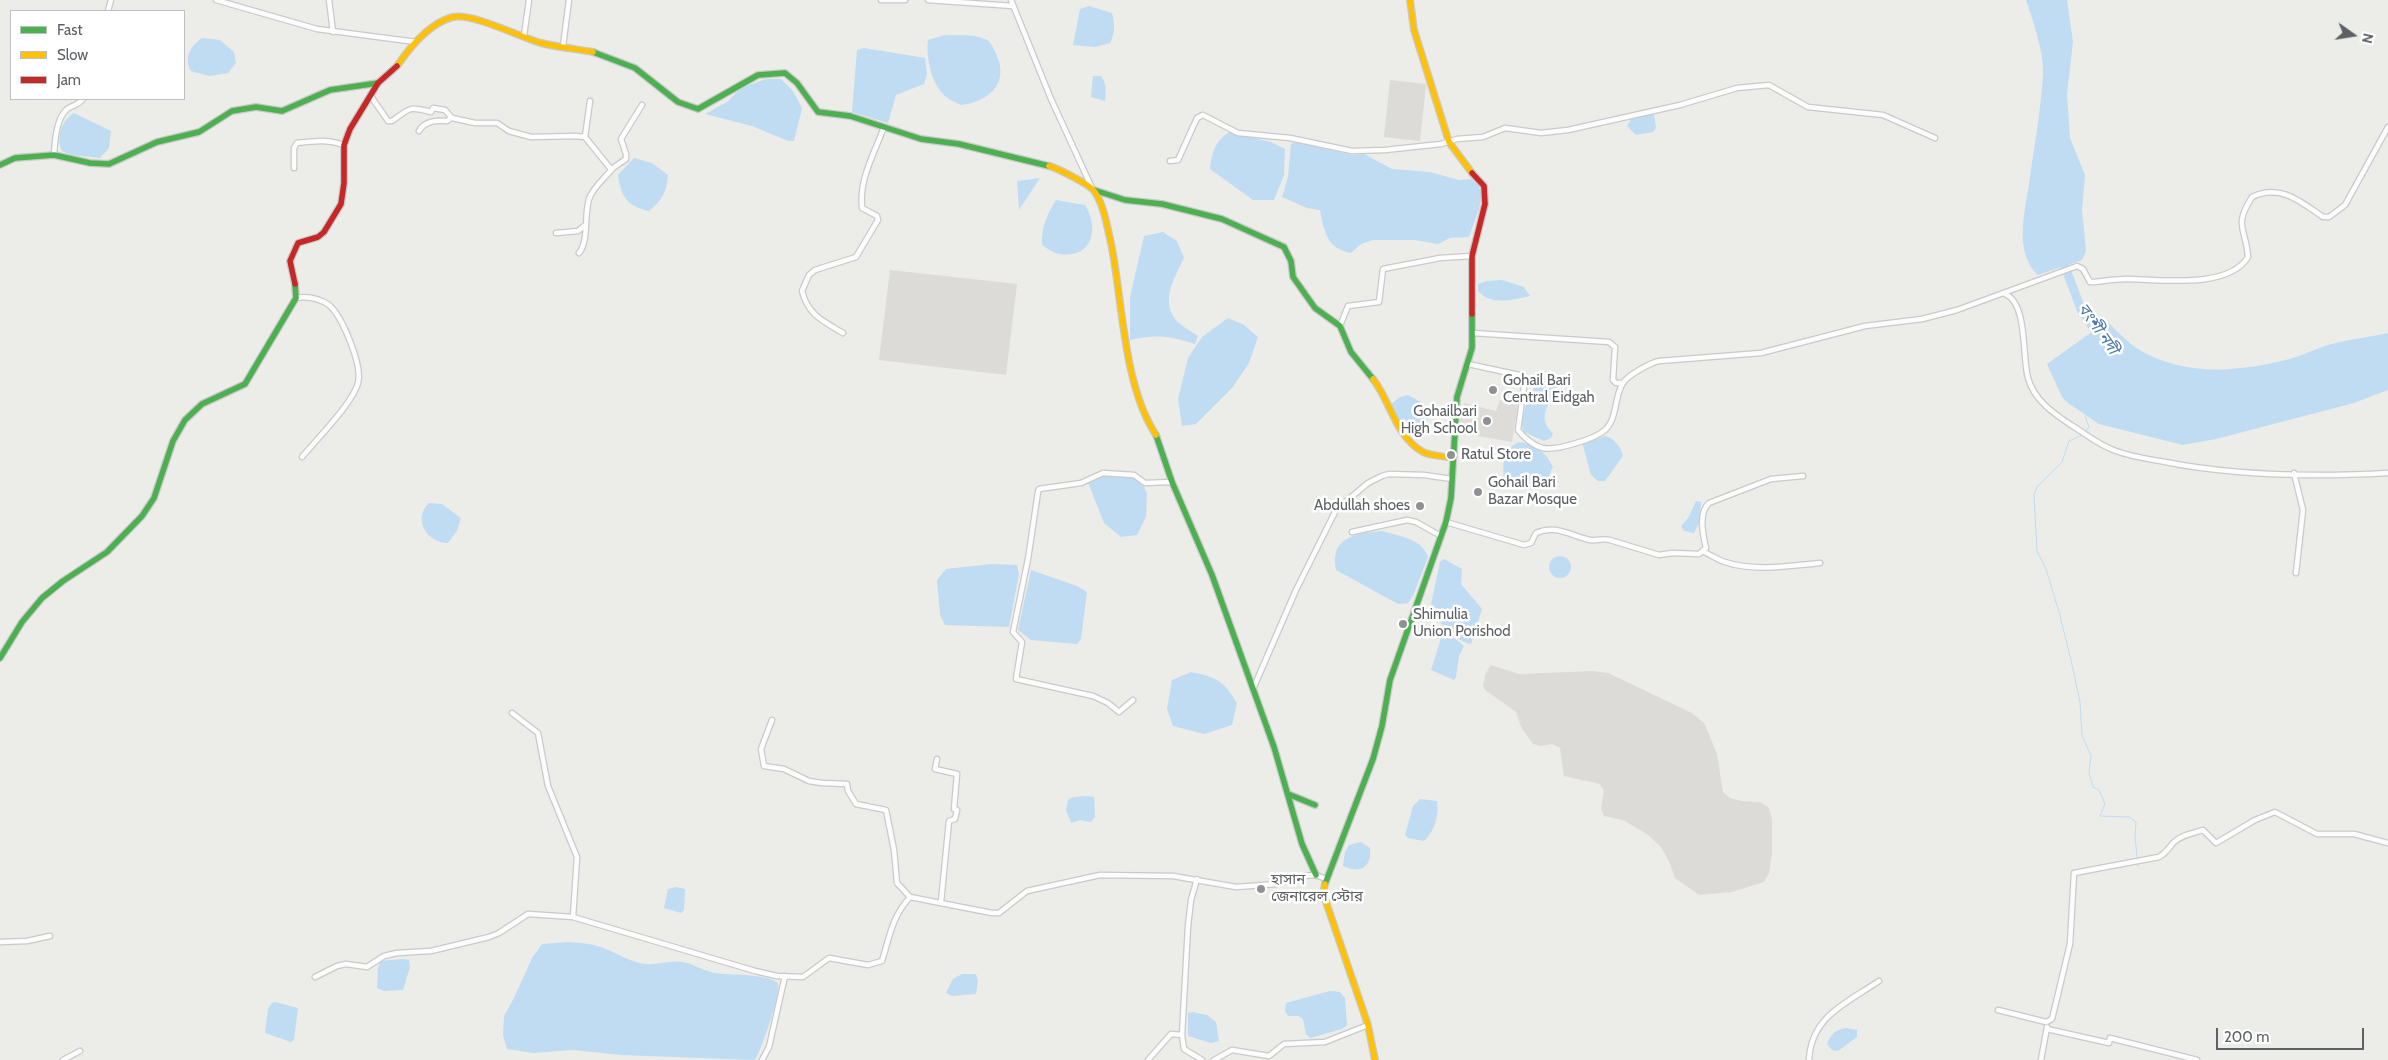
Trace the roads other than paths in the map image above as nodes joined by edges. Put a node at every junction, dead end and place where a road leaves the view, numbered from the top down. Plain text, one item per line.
1 (216, 0) edge
2 (329, 0) edge
3 (529, 0) edge
4 (569, 0) edge
5 (881, 0) edge
6 (905, 0) edge
7 (928, 0) edge
8 (1011, 0) edge
9 (1410, 0) edge
10 (1013, 6) junction
11 (333, 32) junction
12 (524, 36) junction
13 (416, 42) junction
14 (562, 46) junction
15 (378, 83) junction
16 (370, 95) junction
17 (82, 100) edge
18 (590, 101) dead end
19 (642, 106) dead end
20 (451, 118) junction
21 (884, 127) junction
22 (2388, 127) edge
23 (419, 131) dead end
24 (585, 137) junction
25 (1935, 138) dead end
26 (1449, 142) junction
27 (344, 145) junction
28 (54, 155) junction
29 (1170, 161) dead end
30 (0, 166) edge
31 (294, 168) dead end
32 (613, 168) junction
33 (1093, 189) junction
34 (584, 226) junction
35 (556, 233) dead end
36 (579, 253) dead end
37 (1472, 256) junction
38 (2005, 294) junction
39 (296, 298) junction
40 (1340, 326) junction
41 (843, 333) dead end
42 (1473, 333) junction
43 (1468, 364) junction
44 (1623, 383) junction
45 (302, 457) dead end
46 (1453, 458) junction
47 (2388, 472) edge
48 (2294, 473) junction
49 (1803, 476) dead end
50 (1452, 479) junction
51 (1172, 482) junction
52 (1446, 522) junction
53 (1352, 532) dead end
54 (1441, 536) junction
55 (1704, 552) junction
56 (1820, 563) dead end
57 (2296, 574) dead end
58 (0, 658) edge
59 (1254, 689) junction
60 (1133, 700) dead end
61 (512, 713) dead end
62 (772, 720) dead end
63 (937, 759) dead end
64 (1288, 794) junction
65 (1315, 804) dead end
66 (2388, 843) edge
67 (1316, 875) junction
68 (1197, 879) junction
69 (1326, 879) junction
70 (910, 897) junction
71 (941, 902) junction
72 (573, 917) junction
73 (50, 936) dead end
74 (0, 942) edge
75 (315, 976) dead end
76 (785, 976) junction
77 (1879, 981) dead end
78 (1998, 1010) dead end
79 (2048, 1023) junction
80 (1368, 1025) junction
81 (2047, 1030) junction
82 (1182, 1035) junction
83 (80, 1050) dead end
84 (64, 1060) edge
85 (762, 1060) edge
86 (1148, 1060) edge
87 (1202, 1060) edge
88 (1214, 1060) edge
89 (1374, 1060) edge
90 (1809, 1060) edge
91 (2041, 1060) edge
92 (2197, 1060) edge

1 - 11 street
2 - 11 street
3 - 12 street
4 - 14 street
5 - 6 street
7 - 10 street
8 - 10 street
9 - 26 street
10 - 33 street
11 - 13 street
12 - 13 street
12 - 14 street
13 - 15 street
14 - 21 street
15 - 16 street
15 - 28 street
16 - 20 street
16 - 27 street
17 - 28 street
18 - 24 street
19 - 32 street
20 - 23 street
20 - 24 street
21 - 33 street
21 - 41 street
22 - 38 street
24 - 32 street
25 - 26 street
26 - 29 street
26 - 37 street
27 - 31 street
27 - 39 street
28 - 30 street
32 - 34 street
33 - 40 street
33 - 51 street
34 - 35 street
34 - 36 street
37 - 40 street
37 - 42 street
38 - 44 street
38 - 48 street
39 - 45 street
39 - 58 street
40 - 46 street
42 - 43 street
42 - 44 street
43 - 44 street
43 - 46 street
46 - 50 street
47 - 48 street
48 - 57 street
49 - 55 street
50 - 52 street
50 - 59 street
51 - 59 street
51 - 60 street
52 - 54 street
52 - 55 street
53 - 54 street
54 - 69 street
55 - 56 street
59 - 64 street
61 - 72 street
62 - 70 street
63 - 71 street
64 - 65 street
64 - 67 street
66 - 79 street
67 - 68 street
67 - 69 street
68 - 71 street
68 - 82 street
69 - 80 street
70 - 71 street
70 - 76 street
72 - 75 street
72 - 76 street
73 - 74 street
76 - 85 street
77 - 90 street
78 - 79 street
79 - 81 street
80 - 88 street
80 - 89 street
81 - 91 street
81 - 92 street
82 - 86 street
82 - 87 street
83 - 84 street

